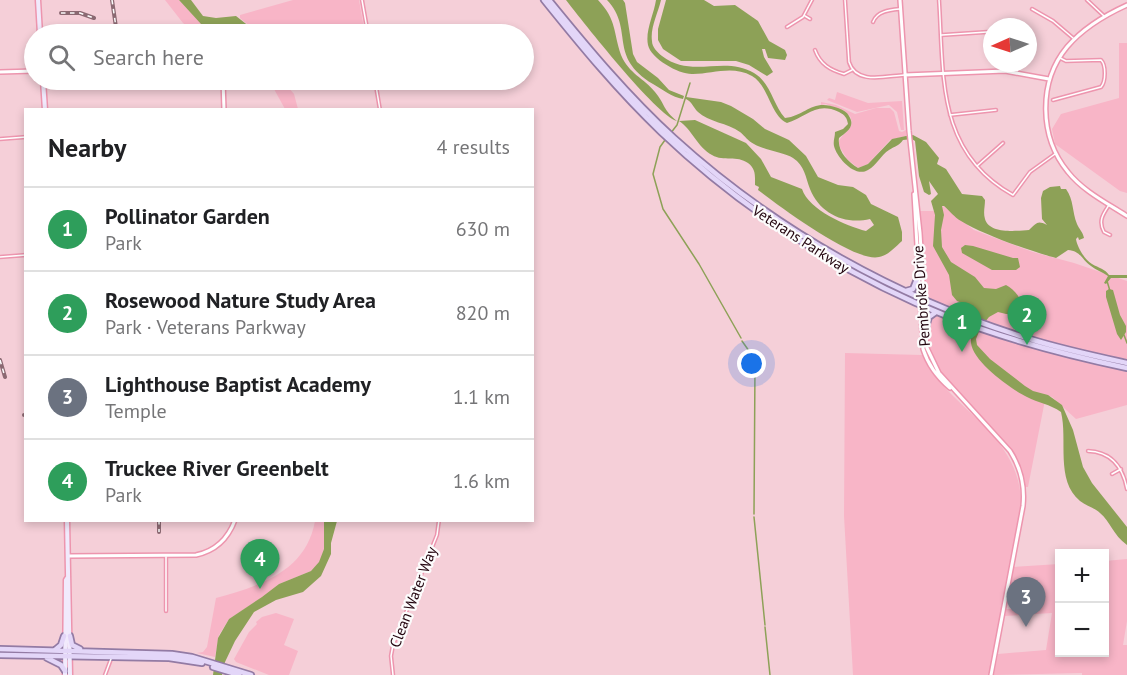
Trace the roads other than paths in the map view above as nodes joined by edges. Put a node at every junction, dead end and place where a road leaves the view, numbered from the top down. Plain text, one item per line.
1 (38, 0) edge
2 (362, 0) edge
3 (543, 0) edge
4 (549, 0) edge
5 (812, 0) edge
6 (845, 0) edge
7 (900, 0) edge
8 (939, 0) edge
9 (1087, 0) edge
10 (1127, 5) edge
11 (901, 9) junction
12 (1032, 9) dead end
13 (805, 15) junction
14 (1105, 16) junction
15 (810, 19) dead end
16 (873, 22) dead end
17 (39, 24) edge
18 (366, 24) edge
19 (787, 27) dead end
20 (983, 32) edge
21 (941, 35) junction
22 (1075, 39) junction
23 (816, 50) dead end
24 (1059, 58) junction
25 (853, 70) junction
26 (24, 71) edge
27 (983, 71) edge
28 (0, 72) edge
29 (1017, 72) edge
30 (943, 73) junction
31 (905, 75) junction
32 (1050, 80) junction
33 (44, 90) edge
34 (223, 90) edge
35 (377, 90) edge
36 (1053, 100) dead end
37 (45, 108) edge
38 (224, 108) edge
39 (380, 108) edge
40 (996, 110) dead end
41 (949, 116) junction
42 (663, 130) junction
43 (24, 137) edge
44 (0, 139) edge
45 (673, 140) junction
46 (1004, 143) dead end
47 (1056, 154) junction
48 (977, 167) junction
49 (915, 191) junction
50 (1110, 204) junction
51 (1127, 216) edge
52 (1110, 235) dead end
53 (24, 255) edge
54 (0, 256) edge
55 (919, 274) junction
56 (906, 291) junction
57 (922, 298) junction
58 (922, 306) junction
59 (937, 312) junction
60 (966, 320) junction
61 (985, 327) junction
62 (925, 331) junction
63 (1127, 363) edge
64 (1127, 368) edge
65 (954, 391) junction
66 (1088, 451) dead end
67 (1121, 469) junction
68 (1112, 474) dead end
69 (1127, 489) edge
70 (68, 522) edge
71 (234, 522) edge
72 (439, 522) edge
73 (68, 556) junction
74 (166, 556) junction
75 (68, 577) junction
76 (65, 590) junction
77 (70, 609) junction
78 (166, 611) dead end
79 (67, 636) junction
80 (0, 649) edge
81 (49, 651) junction
82 (106, 652) junction
83 (67, 654) junction
84 (0, 655) edge
85 (42, 656) junction
86 (111, 658) junction
87 (208, 664) junction
88 (230, 671) junction
89 (64, 673) edge
90 (70, 675) edge
91 (105, 675) edge
92 (238, 675) edge
93 (251, 675) edge
94 (393, 675) edge
95 (991, 675) edge

1 - 17 main road
2 - 18 street
3 - 42 main road, Veterans Parkway
4 - 42 main road, Veterans Parkway
5 - 13 street
6 - 25 street
7 - 11 street, Pembroke Drive
8 - 21 street
9 - 14 street
10 - 14 street
11 - 16 street
11 - 31 street, Pembroke Drive
12 - 22 street
13 - 15 street
13 - 19 street
14 - 22 street
20 - 21 street
21 - 30 street
22 - 24 street
23 - 25 street
24 - 32 street
24 - 36 street
25 - 31 street
26 - 28 street
27 - 30 street
29 - 32 street
30 - 31 street
30 - 41 street
31 - 49 street, Pembroke Drive
32 - 47 street
33 - 37 main road
34 - 38 street
35 - 39 street
40 - 41 street
41 - 48 street
42 - 45 main road, Veterans Parkway
43 - 44 street
45 - 56 main road, Veterans Parkway
45 - 58 main road, Veterans Parkway
46 - 48 street
47 - 48 street
47 - 50 street
49 - 55 street, Pembroke Drive
49 - 57 street, Pembroke Drive
50 - 51 street
50 - 52 street
53 - 54 street
55 - 56 main road
55 - 57 street, Pembroke Drive
56 - 57 main road, Veterans Parkway
57 - 58 street, Pembroke Drive
57 - 60 main road, Veterans Parkway
58 - 59 main road, Veterans Parkway
58 - 62 street, Pembroke Drive
58 - 65 street, Pembroke Drive
59 - 60 main road, Veterans Parkway
59 - 62 main road
60 - 61 main road, Veterans Parkway
61 - 63 main road, Veterans Parkway
61 - 64 main road, Veterans Parkway
62 - 65 street, Pembroke Drive
65 - 95 street, Pembroke Drive
66 - 67 street
67 - 68 street
67 - 69 street
70 - 73 main road
71 - 74 street
72 - 94 street, Clean Water Way
73 - 74 street
73 - 75 main road
74 - 78 street
75 - 76 main road
75 - 77 main road
76 - 77 main road
76 - 79 main road
77 - 79 main road
79 - 81 main road
79 - 82 main road
79 - 83 main road
80 - 81 main road
81 - 83 main road
82 - 83 main road
82 - 87 main road
83 - 85 main road
83 - 86 main road
83 - 89 main road
83 - 90 main road
84 - 85 main road
85 - 89 main road
86 - 87 main road
86 - 91 street
87 - 88 main road
88 - 92 main road
88 - 93 main road

